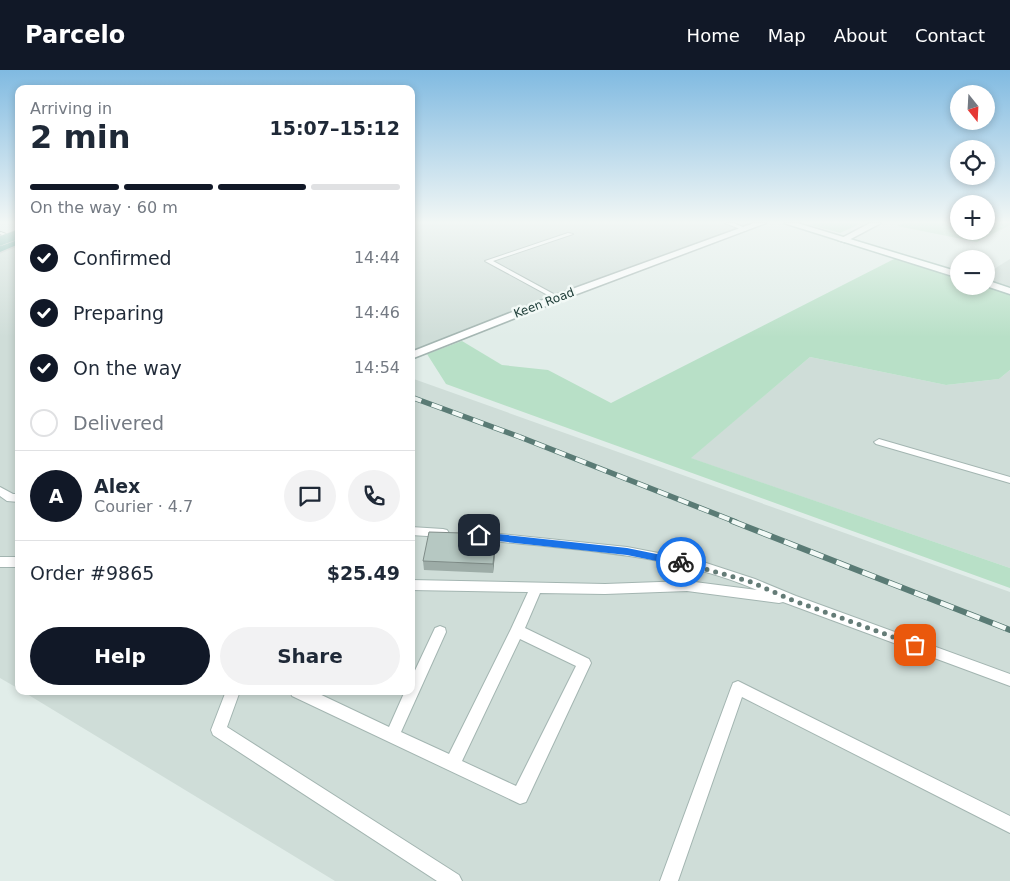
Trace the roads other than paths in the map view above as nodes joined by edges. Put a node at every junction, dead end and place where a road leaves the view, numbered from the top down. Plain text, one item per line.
1 (488, 261) edge
2 (658, 261) edge
3 (912, 261) edge
4 (950, 272) edge
5 (995, 287) edge
6 (1010, 291) edge
7 (557, 298) junction
8 (415, 354) edge
9 (879, 442) dead end
10 (1010, 480) edge
11 (0, 491) edge
12 (15, 498) edge
13 (415, 531) edge
14 (0, 562) edge
15 (15, 562) edge
16 (415, 585) edge
17 (536, 588) junction
18 (792, 600) junction
19 (517, 631) junction
20 (440, 632) dead end
21 (1010, 680) edge
22 (415, 686) edge
23 (231, 695) edge
24 (305, 695) edge
25 (411, 695) edge
26 (392, 736) junction
27 (452, 764) junction
28 (1010, 825) edge
29 (453, 881) edge
30 (669, 881) edge

1 - 7 lane
2 - 7 street, Keen Road
3 - 4 street
5 - 6 street
7 - 8 street, Keen Road
9 - 10 lane
11 - 12 lane
13 - 18 lane
14 - 15 lane
16 - 17 lane
17 - 18 lane
17 - 19 lane
18 - 21 lane
19 - 27 lane
19 - 27 lane
20 - 22 lane
23 - 29 lane
24 - 26 lane
25 - 26 lane
26 - 27 lane
28 - 30 lane

